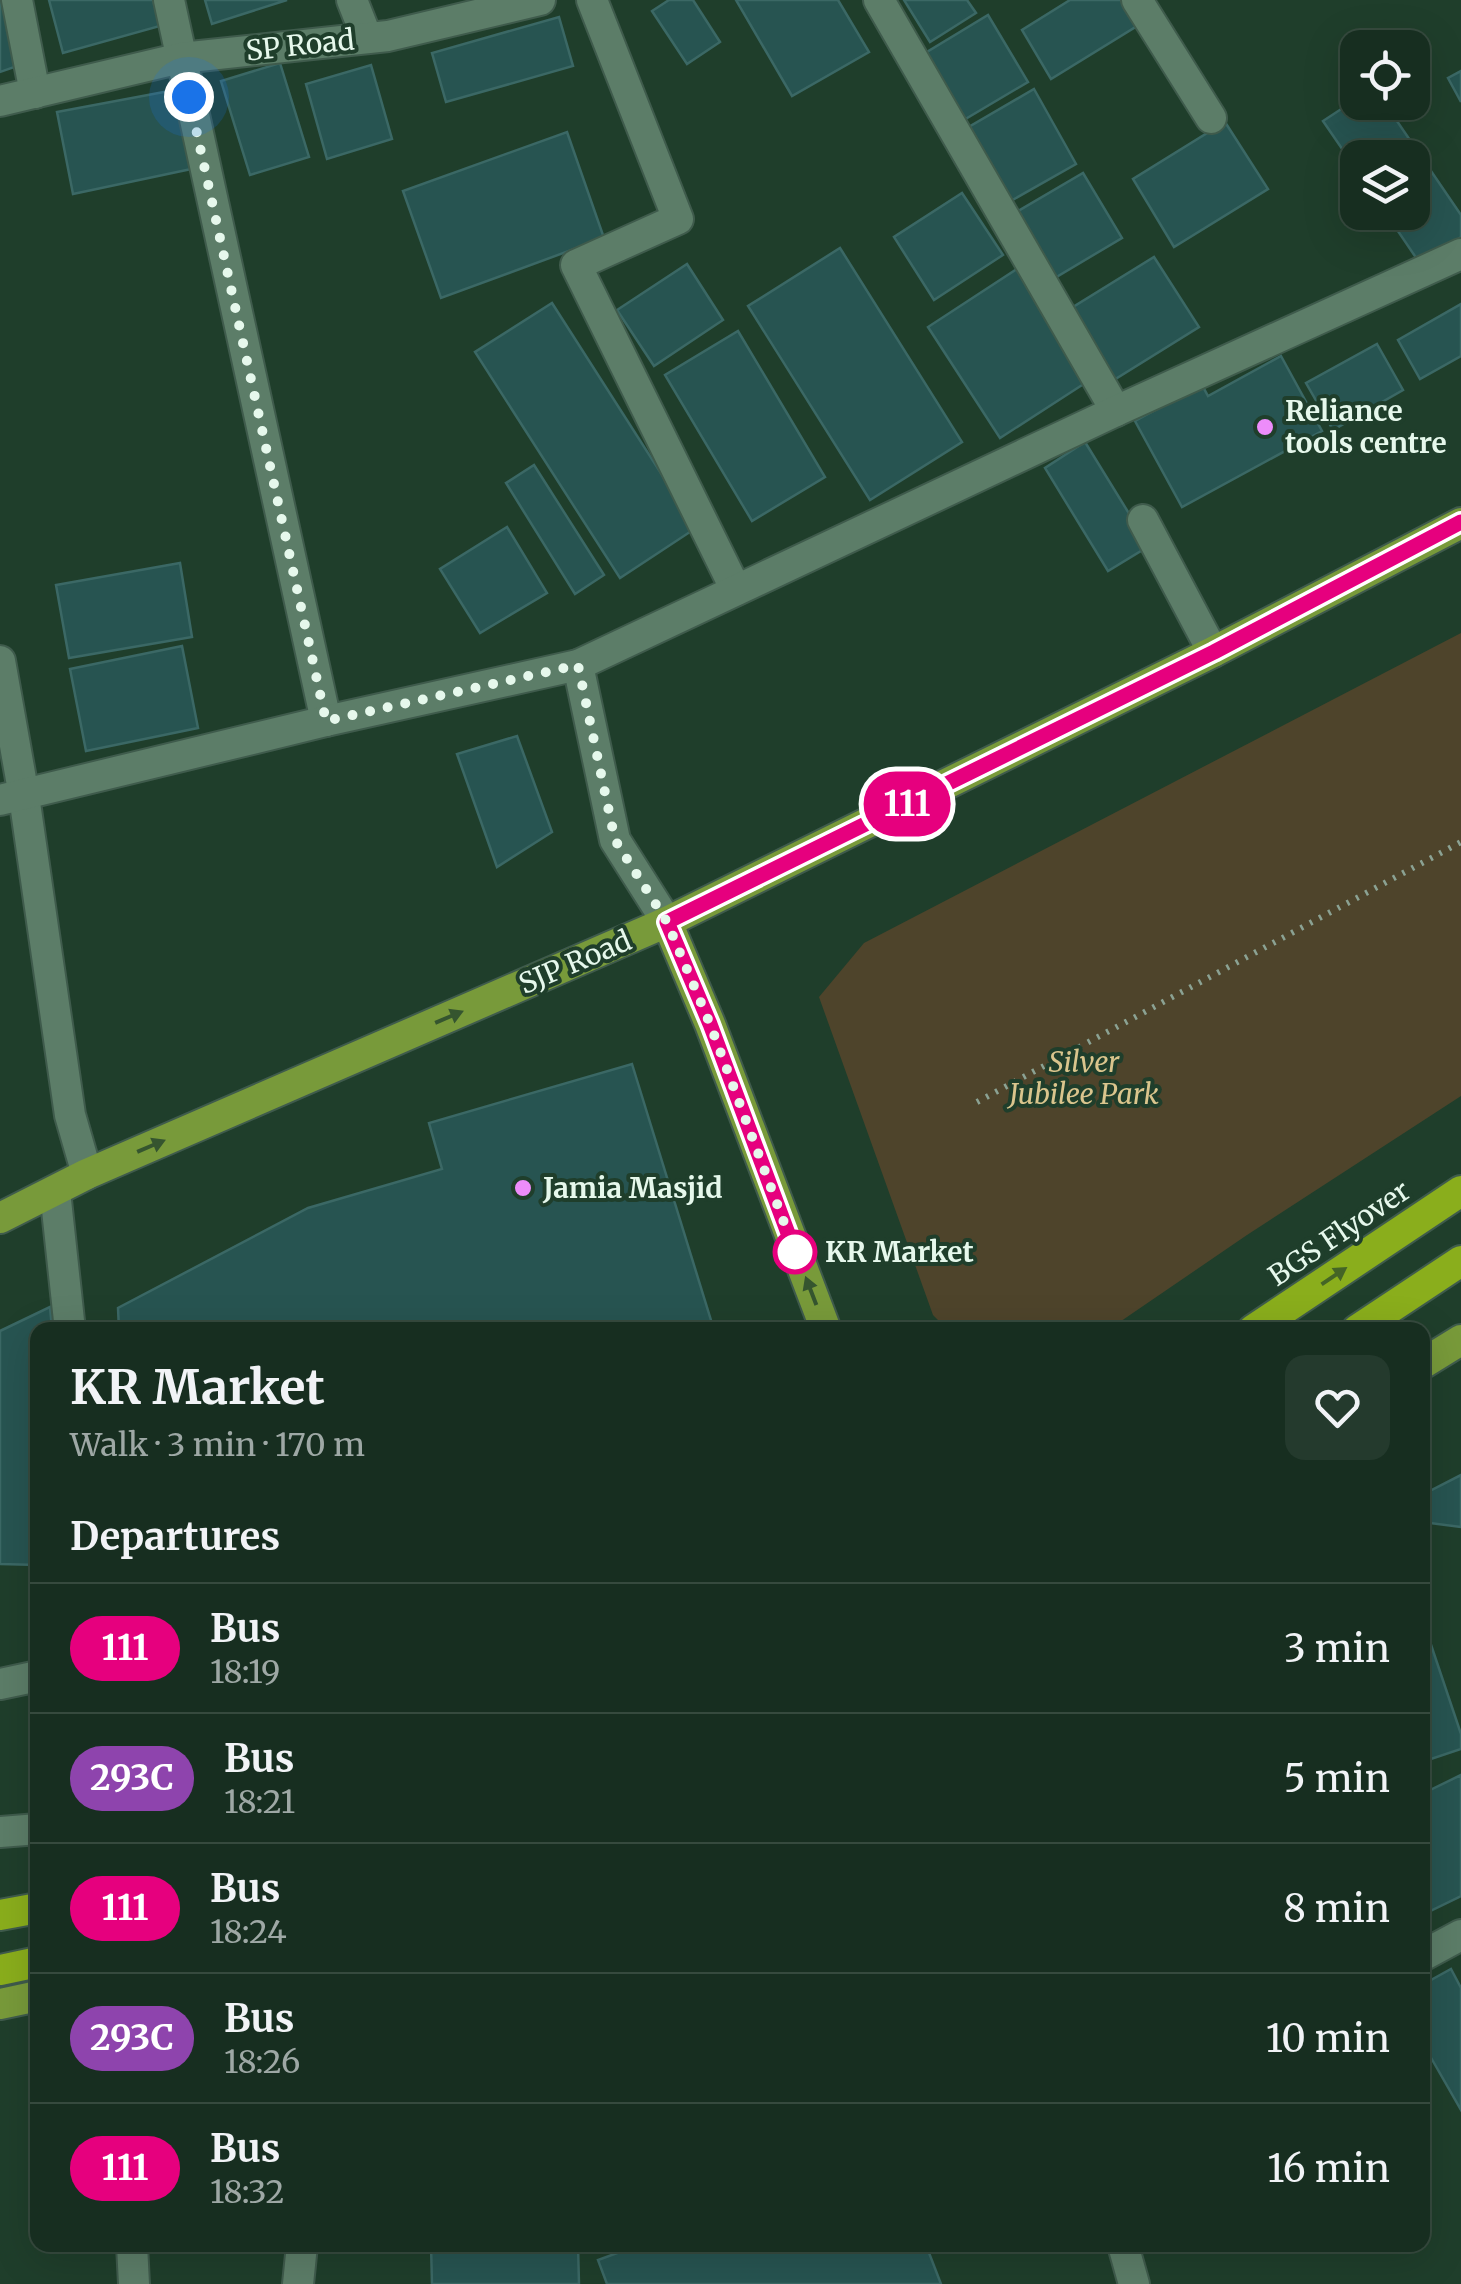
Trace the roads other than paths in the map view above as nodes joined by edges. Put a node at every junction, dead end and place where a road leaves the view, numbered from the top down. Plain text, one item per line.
1 (18, 0) edge
2 (168, 0) edge
3 (352, 0) edge
4 (540, 0) edge
5 (592, 0) edge
6 (878, 0) edge
7 (1137, 0) edge
8 (367, 38) junction
9 (181, 58) junction
10 (35, 93) junction
11 (0, 101) edge
12 (1212, 118) dead end
13 (1461, 254) edge
14 (1116, 411) junction
15 (1143, 520) dead end
16 (1461, 522) edge
17 (736, 590) junction
18 (1214, 652) junction
19 (0, 662) edge
20 (578, 665) junction
21 (326, 721) junction
22 (12, 798) edge
23 (667, 922) junction
24 (87, 1174) junction
25 (1461, 1190) edge
26 (55, 1191) junction
27 (0, 1218) edge
28 (1461, 1261) edge
29 (69, 1322) edge
30 (823, 1322) edge
31 (1264, 1322) edge
32 (1369, 1322) edge
33 (1461, 1340) edge
34 (1430, 1359) edge
35 (30, 1678) edge
36 (0, 1684) edge
37 (30, 1830) edge
38 (0, 1832) edge
39 (30, 1909) edge
40 (0, 1915) edge
41 (1461, 1935) edge
42 (1430, 1952) edge
43 (30, 1964) edge
44 (0, 1970) edge
45 (30, 1998) edge
46 (0, 2004) edge
47 (132, 2252) edge
48 (301, 2252) edge
49 (1124, 2252) edge
50 (134, 2284) edge
51 (298, 2284) edge
52 (1134, 2284) edge

1 - 10 street
2 - 9 street
3 - 8 street
4 - 8 street, SP Road
5 - 17 street
6 - 14 street
7 - 12 street
8 - 9 street, SP Road
9 - 10 street, SP Road
9 - 21 street
10 - 11 street, SP Road
13 - 14 street
14 - 17 street
15 - 18 street
16 - 18 main road, SJP Road
17 - 20 street
18 - 23 main road, SJP Road
19 - 22 street
20 - 21 street
20 - 23 street
21 - 22 street
22 - 24 street
24 -> 23 main road, SJP Road
30 -> 23 main road
24 - 26 main road, SJP Road
31 -> 25 highway, BGS Flyover
26 - 27 main road, SJP Road
26 - 29 street
28 - 32 highway
33 - 34 main road
35 - 36 street
37 - 38 street
39 - 40 highway
41 - 42 street
43 - 44 highway
45 - 46 main road
47 - 50 street
48 - 51 street
49 - 52 street

